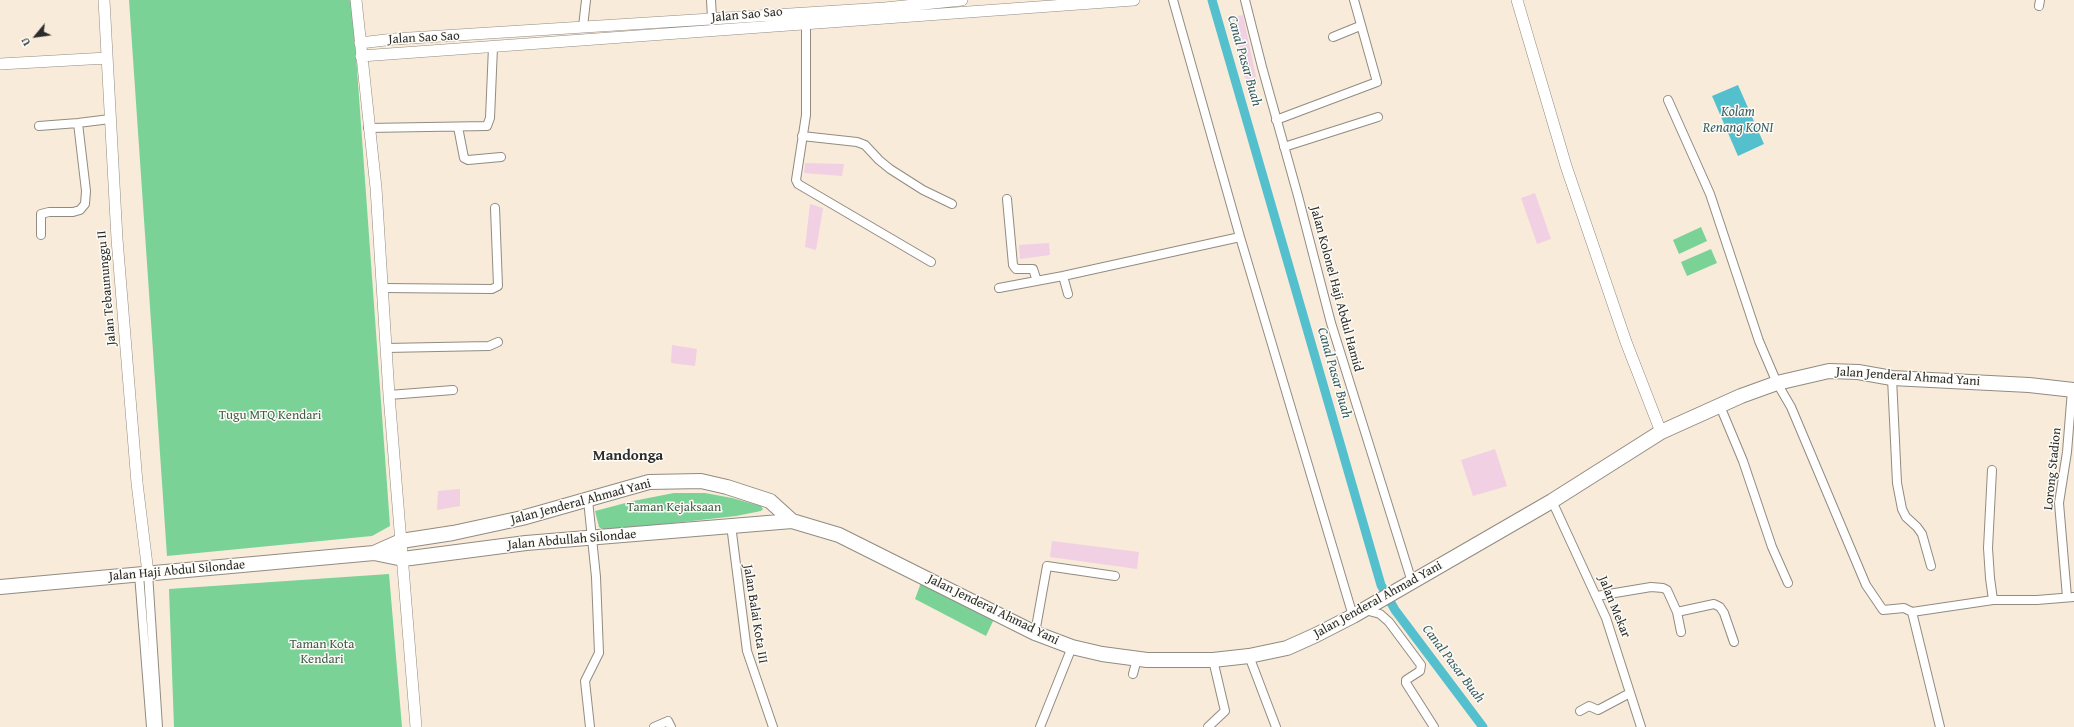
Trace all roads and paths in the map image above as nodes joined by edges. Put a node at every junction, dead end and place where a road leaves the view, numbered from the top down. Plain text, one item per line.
1 (104, 0) edge
2 (356, 0) edge
3 (586, 0) edge
4 (712, 0) edge
5 (962, 0) edge
6 (1134, 0) edge
7 (1173, 0) edge
8 (1245, 0) edge
9 (1354, 0) edge
10 (1517, 0) edge
11 (712, 18) junction
12 (806, 24) junction
13 (1360, 26) junction
14 (583, 27) junction
15 (1333, 36) dead end
16 (360, 44) junction
17 (493, 47) junction
18 (361, 56) junction
19 (107, 58) junction
20 (0, 64) edge
21 (1668, 100) dead end
22 (1378, 116) dead end
23 (110, 119) junction
24 (1276, 120) junction
25 (78, 123) junction
26 (39, 126) dead end
27 (458, 127) junction
28 (368, 128) junction
29 (802, 136) junction
30 (1284, 147) junction
31 (501, 157) dead end
32 (1007, 199) dead end
33 (952, 204) dead end
34 (495, 208) dead end
35 (41, 235) dead end
36 (1240, 237) junction
37 (931, 262) dead end
38 (1064, 276) junction
39 (1037, 281) junction
40 (383, 288) junction
41 (999, 288) dead end
42 (1068, 294) dead end
43 (498, 342) dead end
44 (386, 348) junction
45 (1892, 378) junction
46 (1777, 383) junction
47 (453, 390) dead end
48 (2073, 390) edge
49 (389, 395) junction
50 (1720, 406) junction
51 (1661, 432) junction
52 (1992, 470) dead end
53 (588, 500) junction
54 (770, 501) junction
55 (1552, 501) junction
56 (792, 521) junction
57 (764, 524) junction
58 (731, 525) junction
59 (591, 537) junction
60 (401, 541) junction
61 (374, 553) junction
62 (354, 556) joint
63 (403, 559) junction
64 (1931, 566) dead end
65 (143, 574) junction
66 (1115, 576) dead end
67 (1788, 583) dead end
68 (1406, 585) junction
69 (0, 587) edge
70 (1597, 596) junction
71 (2071, 597) edge
72 (1994, 600) junction
73 (1364, 610) junction
74 (1677, 612) junction
75 (1912, 612) junction
76 (1681, 632) dead end
77 (1035, 633) junction
78 (1734, 642) dead end
79 (1072, 647) junction
80 (1249, 656) junction
81 (1137, 659) junction
82 (1213, 660) junction
83 (1133, 674) dead end
84 (1630, 693) junction
85 (1580, 711) dead end
86 (151, 727) edge
87 (158, 727) edge
88 (416, 727) edge
89 (590, 727) edge
90 (654, 727) edge
91 (671, 727) edge
92 (773, 727) edge
93 (1040, 727) edge
94 (1208, 727) edge
95 (1276, 727) edge
96 (1434, 727) edge
97 (1641, 727) edge
98 (1940, 727) edge

1 - 19 street, Jalan Tebaununggu II
2 - 16 street
3 - 14 street
4 - 11 street
5 - 11 street, Jalan Sao Sao
6 - 12 street, Jalan Sao Sao
7 - 36 street
8 - 24 street, Jalan Kolonel Haji Abdul Hamid
9 - 13 street
10 - 51 street
11 - 14 street, Jalan Sao Sao
12 - 17 street, Jalan Sao Sao
12 - 29 street
13 - 15 street
13 - 24 street
14 - 16 street, Jalan Sao Sao
16 - 18 street
17 - 18 street, Jalan Sao Sao
17 - 27 street
18 - 28 street
19 - 20 street
19 - 23 street, Jalan Tebaununggu II
21 - 46 street
22 - 30 street
23 - 25 street
23 - 65 street, Jalan Tebaununggu II
24 - 30 street, Jalan Kolonel Haji Abdul Hamid
25 - 26 street
25 - 35 street
27 - 28 street
27 - 31 street
28 - 40 street
29 - 33 street
29 - 37 street
30 - 68 street, Jalan Kolonel Haji Abdul Hamid
32 - 39 street
34 - 40 street
36 - 38 street
36 - 73 street
38 - 39 street
38 - 42 street
39 - 41 street
40 - 44 street
43 - 44 street
44 - 49 street
45 - 46 highway, Jalan Jenderal Ahmad Yani
45 - 48 highway, Jalan Jenderal Ahmad Yani
45 - 64 street
46 - 50 highway, Jalan Jenderal Ahmad Yani
46 - 75 street
47 - 49 street
48 - 71 street, Lorong Stadion
49 - 60 street
50 - 51 highway, Jalan Jenderal Ahmad Yani
50 - 67 street
51 - 55 highway, Jalan Jenderal Ahmad Yani
52 - 72 street
53 - 54 highway, Jalan Jenderal Ahmad Yani
53 - 59 street
53 - 60 highway, Jalan Jenderal Ahmad Yani
54 - 56 highway, Jalan Jenderal Ahmad Yani
54 - 57 highway
55 - 68 highway, Jalan Jenderal Ahmad Yani
55 - 70 street, Jalan Mekar
56 - 57 highway, Jalan Abdullah Silondae
56 - 77 highway, Jalan Jenderal Ahmad Yani
57 - 58 highway, Jalan Abdullah Silondae
58 - 59 highway, Jalan Abdullah Silondae
58 - 92 street, Jalan Balai Kota III
59 - 63 highway, Jalan Abdullah Silondae
59 - 89 street
60 - 61 highway, Jalan Jenderal Ahmad Yani
60 - 63 street
61 - 62 highway, Jalan Abdullah Silondae
61 - 63 highway, Jalan Abdullah Silondae
62 - 65 highway, Jalan Haji Abdul Silondae
63 - 88 street
65 - 69 highway, Jalan Haji Abdul Silondae
65 - 86 street
65 - 87 street
66 - 77 street
68 - 73 highway, Jalan Jenderal Ahmad Yani
70 - 74 street
70 - 84 street, Jalan Mekar
71 - 72 street
72 - 75 street
73 - 80 highway, Jalan Jenderal Ahmad Yani
73 - 96 street
74 - 76 street
74 - 78 street
75 - 98 street
77 - 79 highway, Jalan Jenderal Ahmad Yani
79 - 81 highway, Jalan Jenderal Ahmad Yani
79 - 93 street
80 - 82 highway, Jalan Jenderal Ahmad Yani
80 - 95 street
81 - 82 highway, Jalan Jenderal Ahmad Yani
81 - 83 street
82 - 94 street
84 - 85 street
84 - 97 street, Jalan Mekar
90 - 91 street

